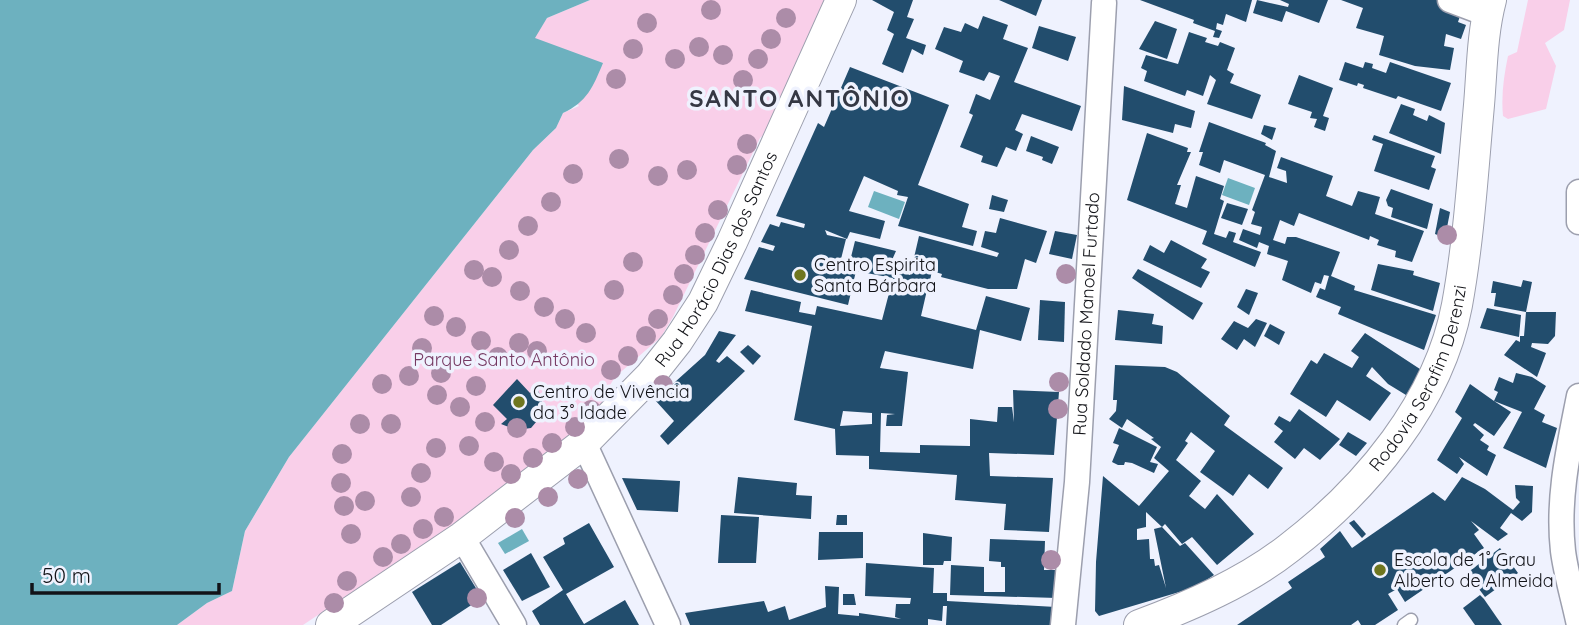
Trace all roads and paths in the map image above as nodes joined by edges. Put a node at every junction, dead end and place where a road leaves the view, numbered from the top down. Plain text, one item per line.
1 (841, 0) edge
2 (1450, 0) edge
3 (1104, 1) edge
4 (1489, 7) edge
5 (1579, 192) edge
6 (1579, 222) edge
7 (1579, 396) edge
8 (584, 443) junction
9 (461, 537) junction
10 (1156, 622) edge
11 (331, 625) edge
12 (514, 625) edge
13 (668, 625) edge
14 (1063, 625) edge
15 (1579, 625) edge

1 - 8 street, Rua Horácio Dias dos Santos
2 - 4 street
3 - 14 street, Rua Soldado Manoel Furtado
4 - 10 street, Rodovia Serafim Derenzi
5 - 6 street
7 - 15 street
8 - 9 street, Rua Horácio Dias dos Santos
8 - 13 street
9 - 11 street, Rua Horácio Dias dos Santos
9 - 12 street

